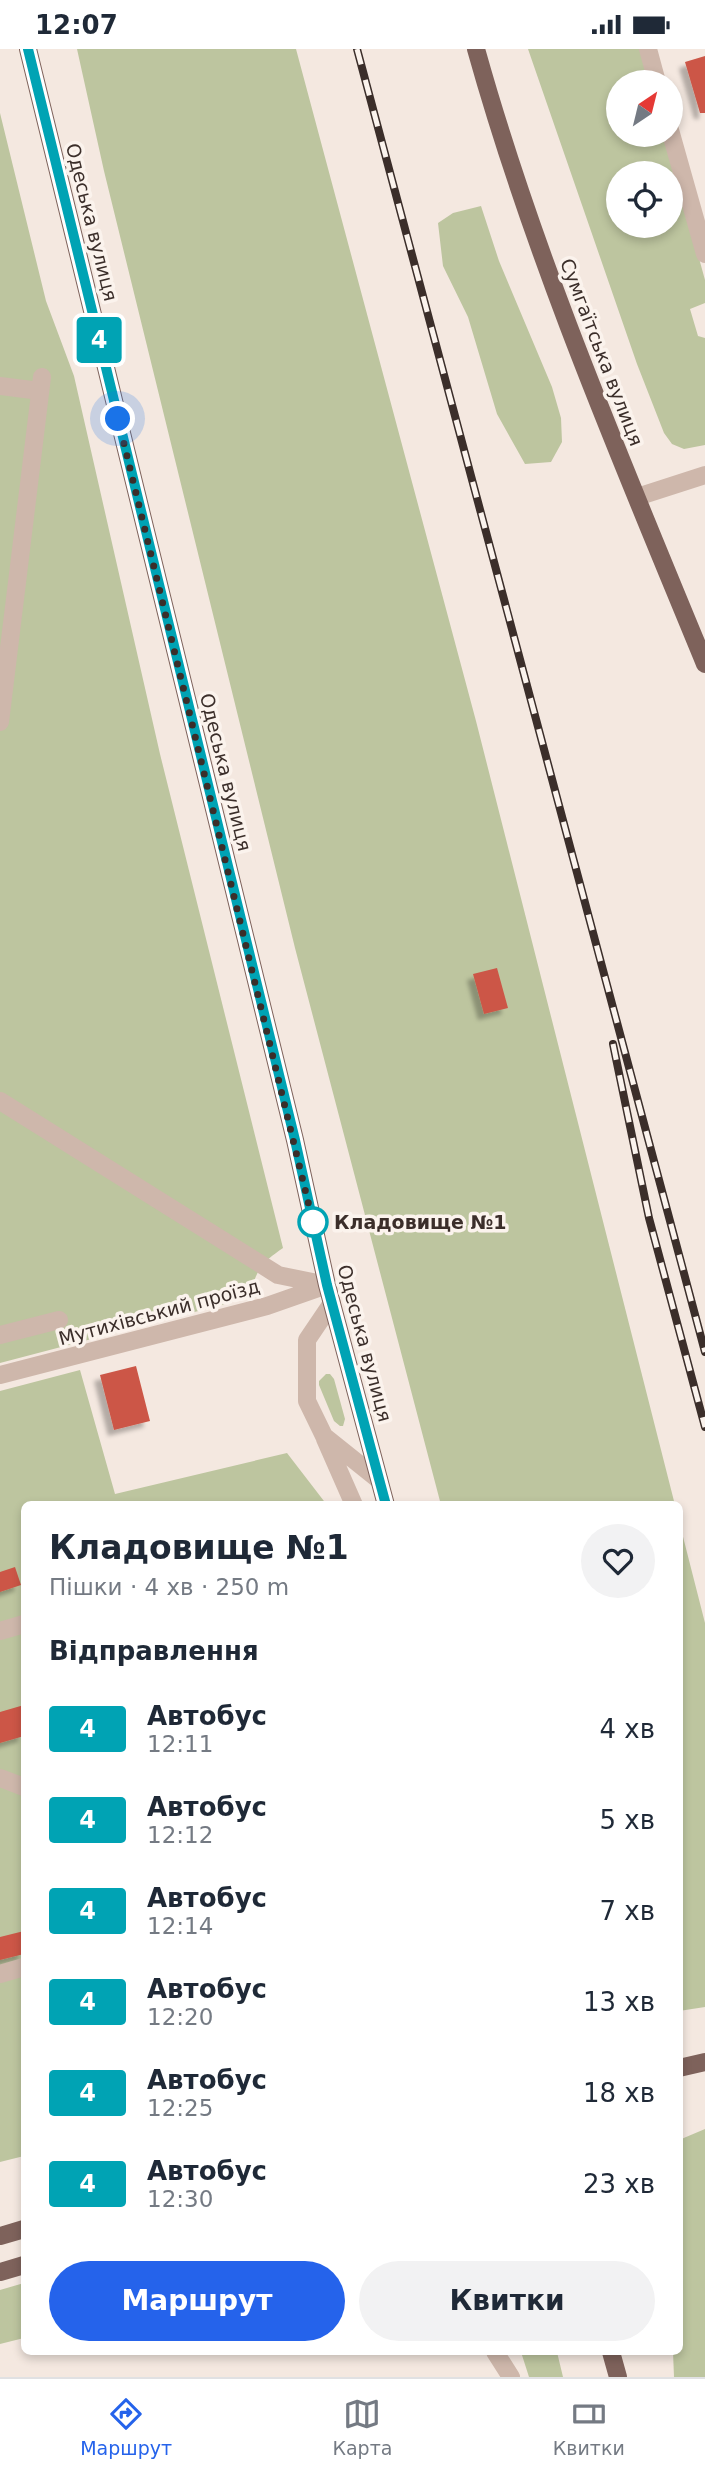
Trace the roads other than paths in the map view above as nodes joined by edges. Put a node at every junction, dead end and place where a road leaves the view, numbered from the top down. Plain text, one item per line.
1 (28, 49) edge
2 (476, 49) edge
3 (648, 49) edge
4 (654, 70) edge
5 (675, 147) edge
6 (705, 254) edge
7 (0, 386) edge
8 (705, 475) edge
9 (637, 497) junction
10 (705, 664) edge
11 (0, 722) edge
12 (0, 1101) edge
13 (327, 1285) junction
14 (332, 1303) junction
15 (60, 1320) dead end
16 (0, 1335) edge
17 (0, 1375) edge
18 (324, 1436) junction
19 (379, 1480) junction
20 (352, 1501) edge
21 (385, 1501) edge
22 (21, 1625) edge
23 (0, 1631) edge
24 (0, 1778) edge
25 (21, 1786) edge
26 (21, 1968) edge
27 (0, 1974) edge
28 (705, 2062) edge
29 (683, 2068) edge
30 (21, 2230) edge
31 (0, 2236) edge
32 (21, 2266) edge
33 (0, 2272) edge
34 (497, 2355) edge
35 (612, 2355) edge
36 (511, 2377) edge
37 (618, 2377) edge

1 - 13 main road, Одеська вулиця
2 - 9 main road, Сумгаїтська вулиця
3 - 4 street
5 - 6 street
7 - 11 street
8 - 9 street
9 - 10 main road, Сумгаїтська вулиця
12 - 13 street
13 - 14 main road, Одеська вулиця
13 - 17 street, Мутихівський проїзд
14 - 18 street
14 - 19 main road, Одеська вулиця
15 - 16 street
18 - 19 street
18 - 20 street
19 - 21 main road, Одеська вулиця
22 - 23 street
24 - 25 street
26 - 27 street
28 - 29 main road
30 - 31 main road
32 - 33 main road
34 - 36 street
35 - 37 main road

